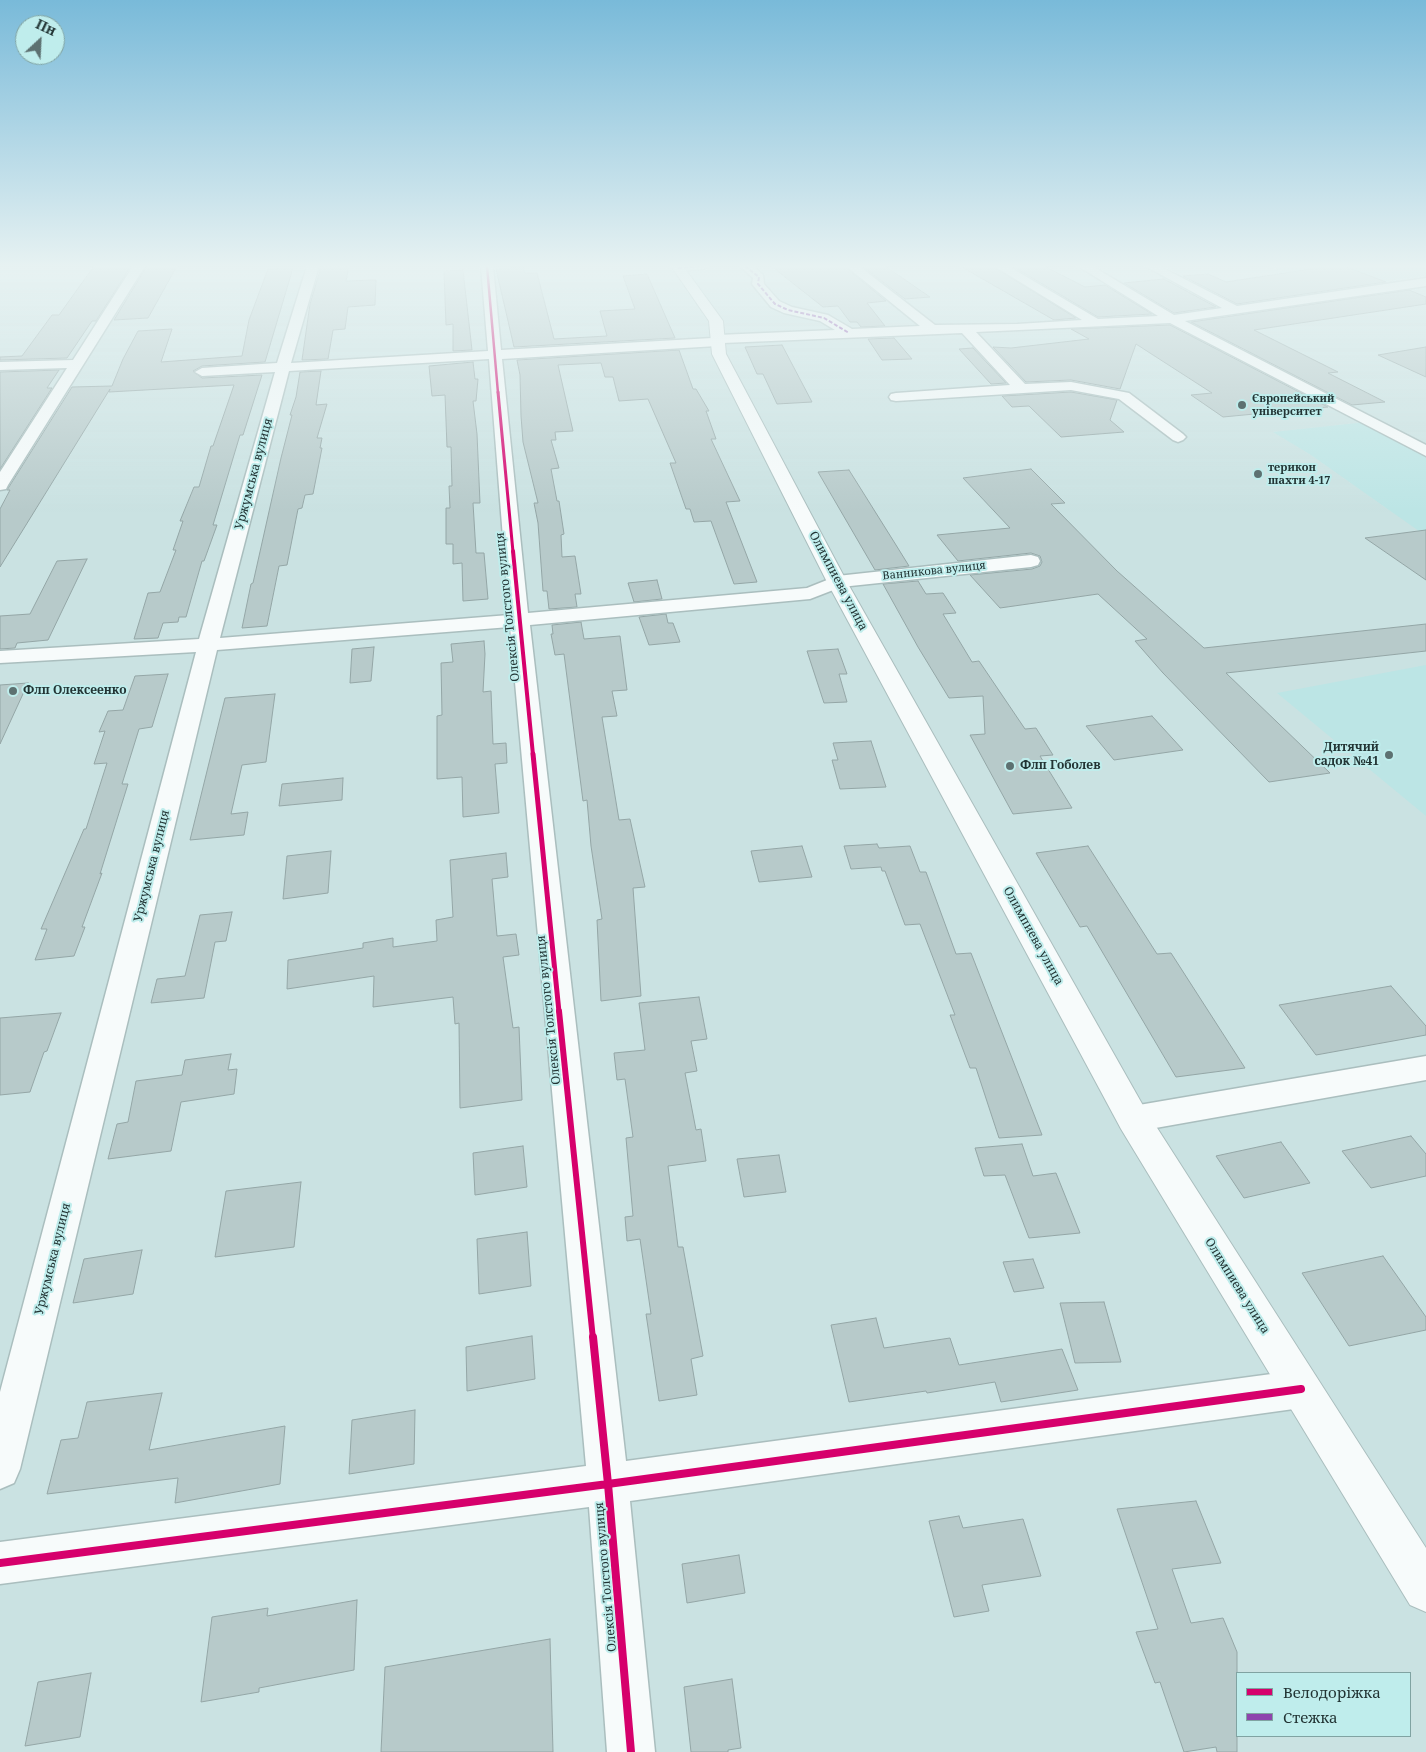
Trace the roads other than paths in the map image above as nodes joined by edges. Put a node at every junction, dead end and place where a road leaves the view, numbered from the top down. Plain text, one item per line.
1 (88, 348) edge
2 (289, 348) edge
3 (493, 348) edge
4 (602, 348) edge
5 (718, 348) edge
6 (983, 348) edge
7 (1227, 348) edge
8 (494, 355) junction
9 (78, 364) junction
10 (0, 366) edge
11 (283, 367) junction
12 (202, 372) dead end
13 (1021, 389) junction
14 (896, 397) dead end
15 (1178, 437) dead end
16 (1426, 451) edge
17 (0, 485) edge
18 (1031, 561) dead end
19 (837, 582) junction
20 (520, 620) junction
21 (208, 645) junction
22 (0, 658) edge
23 (1426, 1068) edge
24 (1134, 1119) junction
25 (1302, 1389) junction
26 (0, 1468) edge
27 (608, 1484) junction
28 (0, 1563) edge
29 (1426, 1589) edge
30 (631, 1752) edge

1 - 9 street
2 - 11 street, Уржумська вулиця
3 - 8 street, Олексія Толстого вулиця
4 - 8 street
5 - 19 main road, Олимпиева улица
6 - 13 street
7 - 16 street
8 - 11 street
8 - 20 street, Олексія Толстого вулиця
9 - 10 street
9 - 17 street
11 - 12 street
11 - 21 street, Уржумська вулиця
13 - 14 street
13 - 15 street
18 - 19 street, Ванникова вулиця
19 - 20 street, Ванникова вулиця
19 - 24 main road, Олимпиева улица
20 - 21 street, Ванникова вулиця
20 - 27 street, Олексія Толстого вулиця
21 - 22 street, Ванникова вулиця
21 - 26 street, Уржумська вулиця
23 - 24 street
24 - 25 main road, Олимпиева улица
25 - 27 street
25 - 29 main road, Олимпиева улица
27 - 28 street
27 - 30 street, Олексія Толстого вулиця

